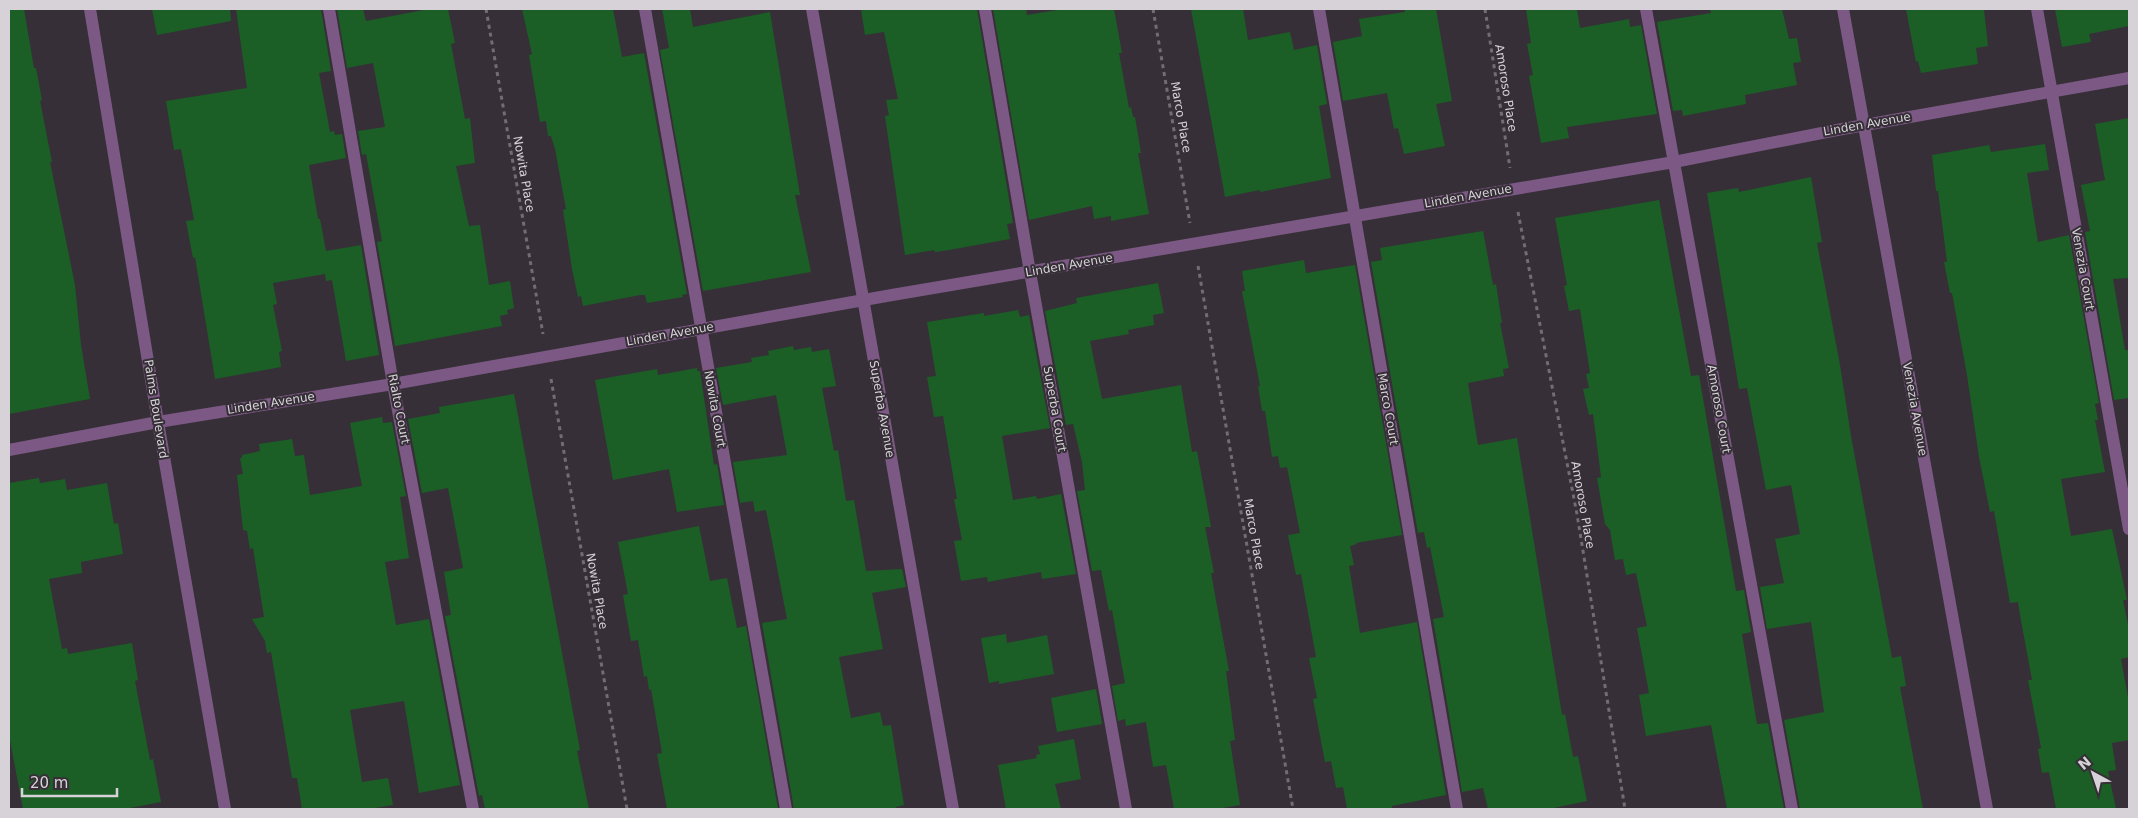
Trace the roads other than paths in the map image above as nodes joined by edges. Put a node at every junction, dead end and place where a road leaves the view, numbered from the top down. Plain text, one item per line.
1 (90, 9) edge
2 (329, 9) edge
3 (645, 9) edge
4 (812, 9) edge
5 (985, 9) edge
6 (1319, 9) edge
7 (1646, 9) edge
8 (1843, 9) edge
9 (2036, 9) edge
10 (2129, 78) edge
11 (2051, 91) junction
12 (1863, 125) junction
13 (1674, 162) junction
14 (1355, 215) junction
15 (1030, 272) junction
16 (863, 300) junction
17 (700, 329) junction
18 (394, 384) junction
19 (158, 422) junction
20 (9, 450) edge
21 (2129, 529) edge
22 (225, 809) edge
23 (474, 809) edge
24 (786, 809) edge
25 (953, 809) edge
26 (1126, 809) edge
27 (1457, 809) edge
28 (1792, 809) edge
29 (1987, 809) edge

1 - 19 street, Palms Boulevard
2 - 18 street, Rialto Court
3 - 17 street, Nowita Court
4 - 16 street, Superba Avenue
5 - 15 street, Superba Court
6 - 14 street, Marco Court
7 - 13 street, Amoroso Court
8 - 12 street, Venezia Avenue
9 - 11 street, Venezia Court
10 - 11 street, Linden Avenue
11 - 12 street, Linden Avenue
11 - 21 street, Venezia Court
12 - 13 street, Linden Avenue
12 - 29 street, Venezia Avenue
13 - 14 street, Linden Avenue
13 - 28 street, Amoroso Court
14 - 15 street, Linden Avenue
14 - 27 street, Marco Court
15 - 16 street, Linden Avenue
15 - 26 street, Superba Court
16 - 17 street, Linden Avenue
16 - 25 street, Superba Avenue
17 - 18 street, Linden Avenue
17 - 24 street, Nowita Court
18 - 19 street, Linden Avenue
18 - 23 street, Rialto Court
19 - 20 street, Linden Avenue
19 - 22 street, Palms Boulevard

